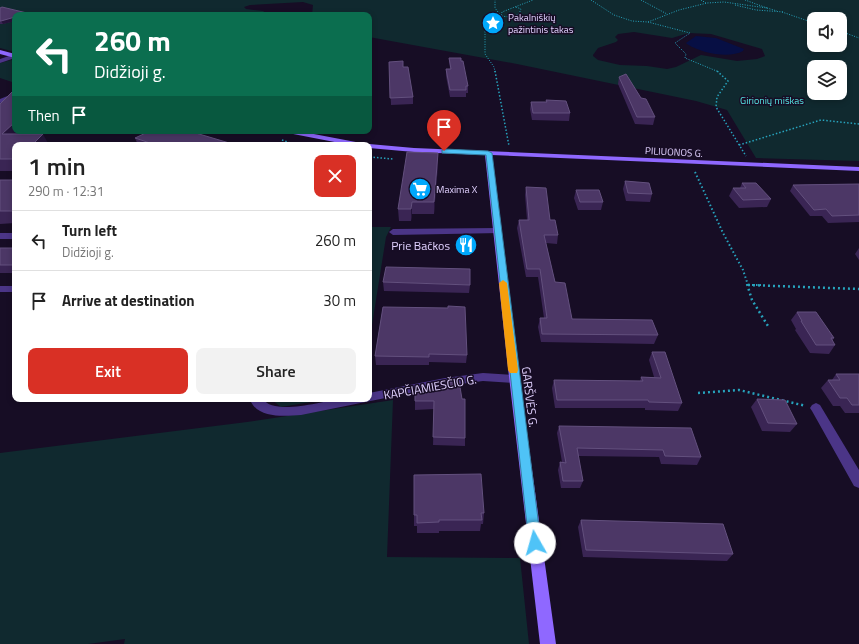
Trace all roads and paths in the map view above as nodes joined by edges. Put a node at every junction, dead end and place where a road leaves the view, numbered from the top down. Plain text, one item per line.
1 (495, 0) edge
2 (532, 0) edge
3 (591, 0) edge
4 (641, 0) edge
5 (701, 0) edge
6 (745, 0) edge
7 (718, 2) junction
8 (707, 3) junction
9 (516, 8) junction
10 (767, 8) junction
11 (784, 12) junction
12 (668, 14) junction
13 (501, 16) junction
14 (807, 20) edge
15 (498, 22) dead end
16 (648, 22) junction
17 (489, 23) junction
18 (847, 34) edge
19 (859, 38) edge
20 (0, 52) edge
21 (12, 55) edge
22 (12, 57) edge
23 (0, 61) edge
24 (12, 96) edge
25 (0, 101) edge
26 (859, 124) edge
27 (304, 134) edge
28 (282, 140) dead end
29 (288, 142) edge
30 (345, 142) edge
31 (739, 145) junction
32 (372, 146) edge
33 (488, 153) junction
34 (510, 154) junction
35 (751, 165) junction
36 (859, 169) edge
37 (695, 172) dead end
38 (497, 231) junction
39 (393, 232) dead end
40 (0, 236) edge
41 (12, 236) edge
42 (748, 285) junction
43 (0, 289) edge
44 (12, 289) edge
45 (859, 289) edge
46 (768, 326) dead end
47 (514, 379) junction
48 (698, 393) dead end
49 (372, 397) edge
50 (257, 402) edge
51 (348, 402) edge
52 (816, 408) joint
53 (859, 482) edge
54 (548, 644) edge

1 - 13 path
2 - 9 path
3 - 16 path
4 - 12 path
5 - 8 path
6 - 10 path
7 - 8 path
7 - 10 path
7 - 11 path
8 - 12 path
9 - 13 path
9 - 13 path
10 - 11 path
11 - 14 path
12 - 16 path
13 - 17 path
15 - 17 path
16 - 31 path
17 - 34 path
18 - 19 path
20 - 21 main road
22 - 23 street
24 - 25 street
26 - 31 path
27 - 30 main road
28 - 29 path
31 - 35 path
32 - 33 main road, PILIUONOS G.
33 - 34 main road, PILIUONOS G.
33 - 38 main road, GARŠVĖS G.
34 - 35 main road, PILIUONOS G.
35 - 36 main road, PILIUONOS G.
37 - 42 path
38 - 39 street
38 - 47 main road, GARŠVĖS G.
40 - 41 street
42 - 45 path
42 - 46 path
43 - 44 street
47 - 49 street, KAPČIAMIESČIO G.
47 - 54 main road, GARŠVĖS G.
48 - 52 path
50 - 51 street
52 - 53 street

